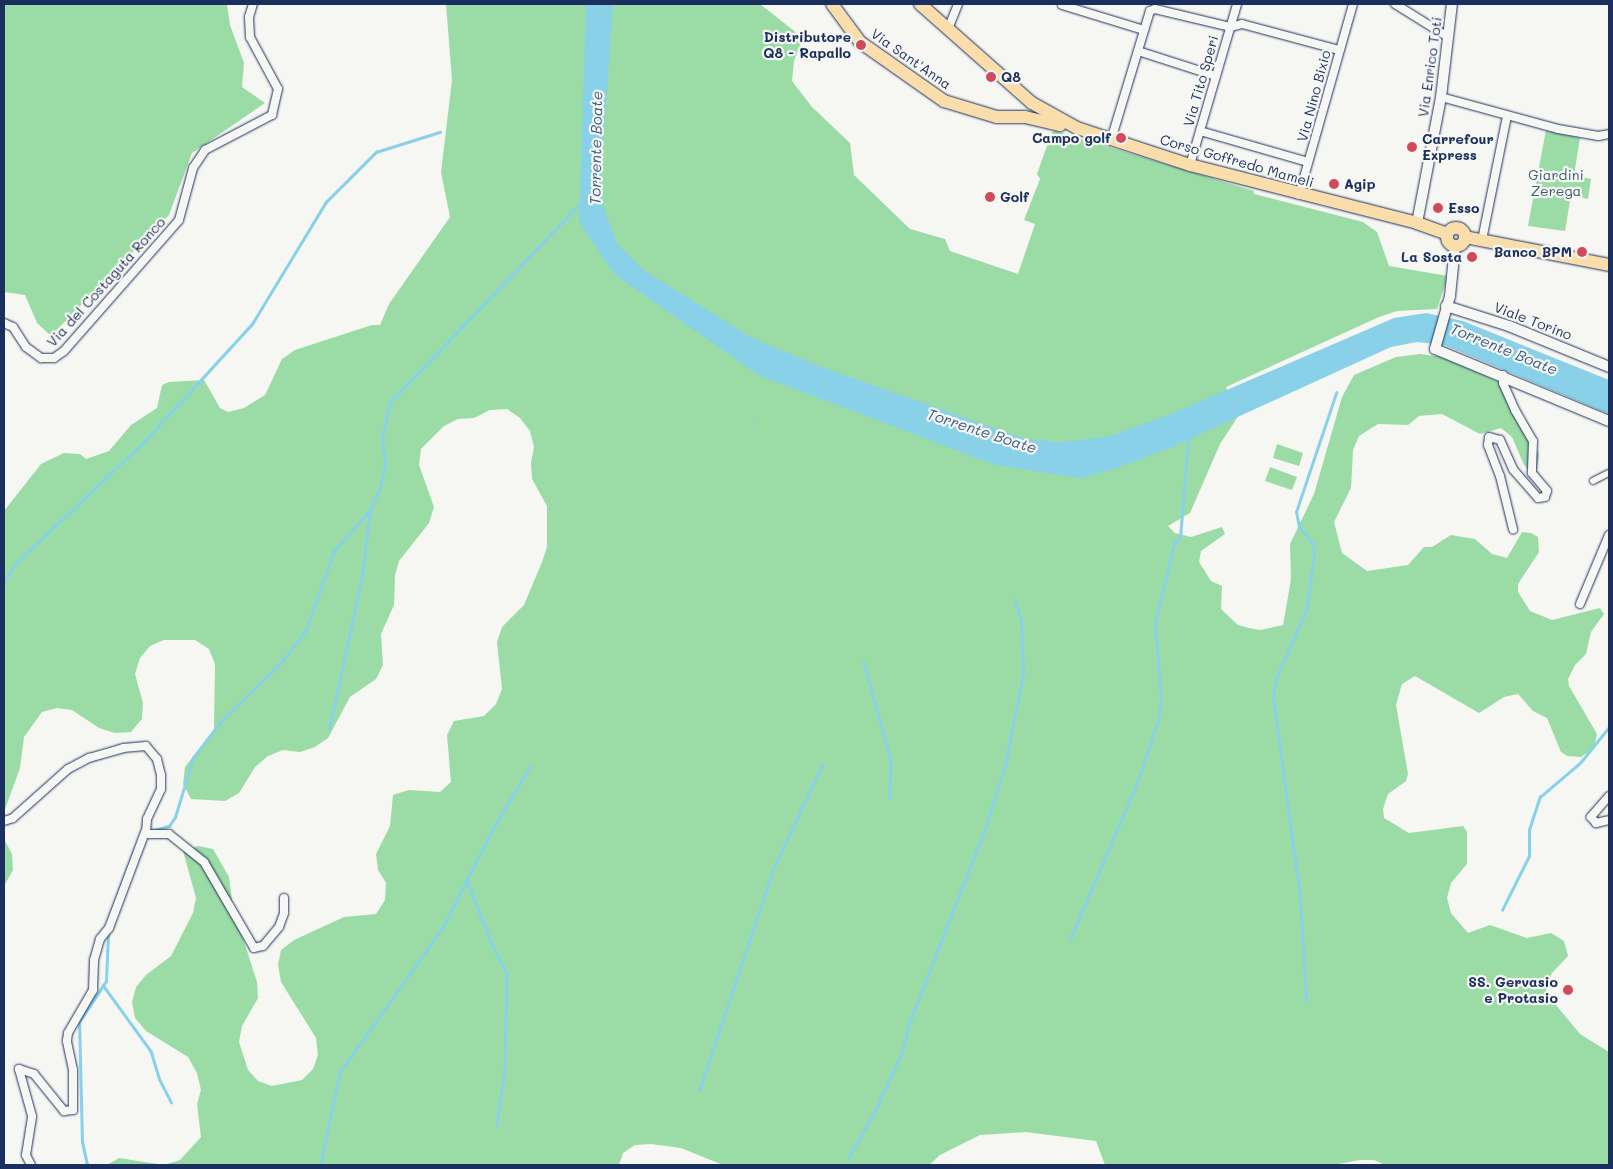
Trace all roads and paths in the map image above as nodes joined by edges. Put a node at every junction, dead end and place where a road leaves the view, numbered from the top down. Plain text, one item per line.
1 (253, 4) edge
2 (832, 4) edge
3 (958, 4) edge
4 (1237, 4) edge
5 (1353, 4) edge
6 (1395, 4) edge
7 (1452, 4) edge
8 (923, 5) edge
9 (1062, 5) edge
10 (1230, 27) junction
11 (948, 29) junction
12 (1144, 30) junction
13 (1448, 37) junction
14 (1339, 50) junction
15 (1138, 51) junction
16 (1216, 76) junction
17 (1441, 97) junction
18 (1032, 103) junction
19 (1507, 116) junction
20 (1025, 117) junction
21 (1077, 128) junction
22 (1200, 131) junction
23 (1609, 134) edge
24 (1111, 140) junction
25 (1308, 162) junction
26 (1190, 165) junction
27 (1299, 196) junction
28 (1417, 223) junction
29 (1447, 234) junction
30 (1465, 237) junction
31 (1482, 240) junction
32 (1455, 246) junction
33 (1609, 265) edge
34 (1445, 306) junction
35 (4, 323) edge
36 (1609, 367) edge
37 (1503, 375) junction
38 (1609, 421) edge
39 (1609, 473) edge
40 (1593, 481) dead end
41 (1512, 530) dead end
42 (1609, 535) edge
43 (1580, 604) dead end
44 (1609, 796) edge
45 (1609, 820) edge
46 (4, 821) edge
47 (145, 832) junction
48 (284, 898) dead end
49 (31, 1165) edge

1 - 35 street, Via del Costaguta Ronco
2 - 20 main road, Via Sant'Anna
3 - 11 street
4 - 10 street, Via Tito Speri
5 - 14 street, Via Nino Bixio
6 - 13 street
7 - 13 street, Via Enrico Toti
8 - 11 main road
9 - 12 street
10 - 12 street
10 - 14 street
10 - 16 street, Via Tito Speri
11 - 18 main road
12 - 15 street
13 - 17 street, Via Enrico Toti
14 - 25 street, Via Nino Bixio
15 - 16 street
15 - 24 street
16 - 22 street, Via Tito Speri
17 - 19 street
17 - 28 street, Via Enrico Toti
18 - 20 street
18 - 21 main road
19 - 23 street
19 - 31 street
20 - 21 main road, Via Sant'Anna
21 - 24 main road, Corso Goffredo Mameli
22 - 25 street
22 - 26 street, Via Tito Speri
24 - 26 main road, Corso Goffredo Mameli
25 - 27 street, Via Nino Bixio
26 - 27 main road, Corso Goffredo Mameli
27 - 28 main road, Corso Goffredo Mameli
28 - 29 main road, Corso Goffredo Mameli
29 - 30 main road
29 - 32 main road
30 - 31 main road
30 - 32 main road
31 - 33 main road
32 - 34 street
34 - 36 street, Viale Torino
34 - 37 street
37 - 38 street
37 - 41 street
39 - 40 street
42 - 43 street
44 - 45 street
46 - 47 street
47 - 48 street
47 - 49 street

